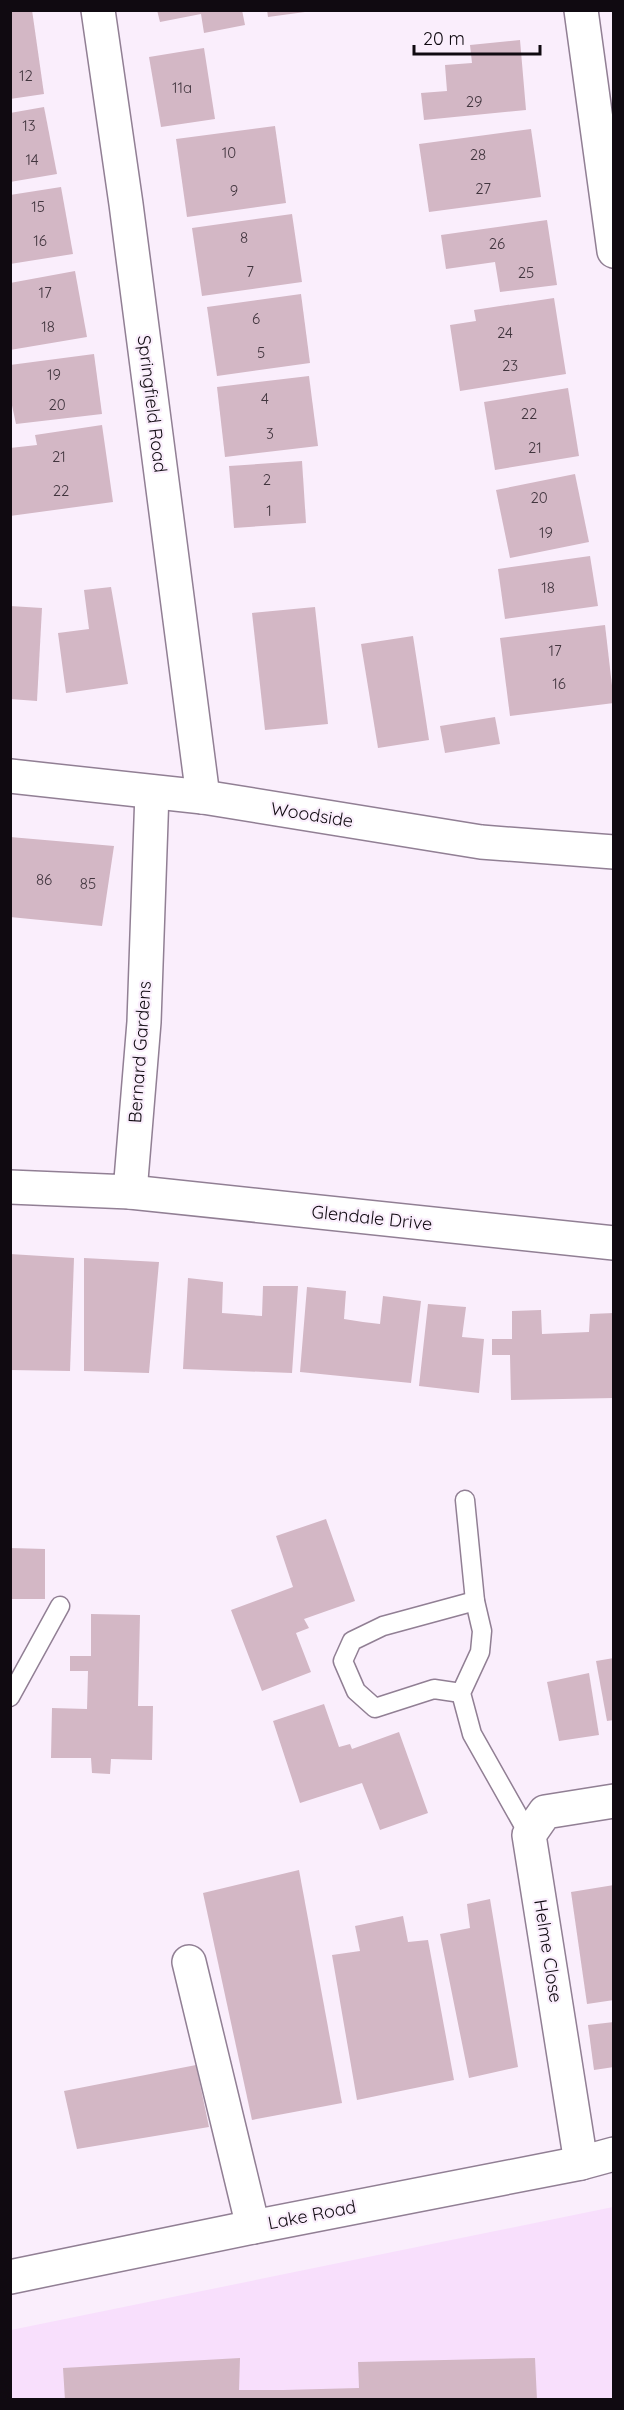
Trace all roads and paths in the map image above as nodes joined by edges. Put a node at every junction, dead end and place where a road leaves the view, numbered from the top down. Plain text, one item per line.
1 (98, 10) edge
2 (581, 10) edge
3 (614, 251) edge
4 (10, 776) edge
5 (152, 792) junction
6 (203, 797) junction
7 (614, 852) edge
8 (10, 1187) edge
9 (130, 1192) junction
10 (614, 1244) edge
11 (465, 1500) dead end
12 (475, 1601) junction
13 (60, 1606) dead end
14 (461, 1693) junction
15 (10, 1697) edge
16 (614, 1801) edge
17 (529, 1835) junction
18 (189, 1962) dead end
19 (614, 2154) edge
20 (581, 2163) junction
21 (253, 2226) junction
22 (10, 2277) edge

1 - 6 street, Springfield Road
2 - 3 street
4 - 5 street, Woodside
5 - 6 street, Woodside
5 - 9 street, Bernard Gardens
6 - 7 street, Woodside
8 - 9 street
9 - 10 street, Glendale Drive
11 - 12 lane
12 - 14 lane
12 - 14 lane
13 - 15 lane
14 - 17 lane
16 - 17 street
17 - 20 street, Helme Close
18 - 21 street
19 - 20 street, Lake Road
20 - 21 street, Lake Road
21 - 22 street, Lake Road

